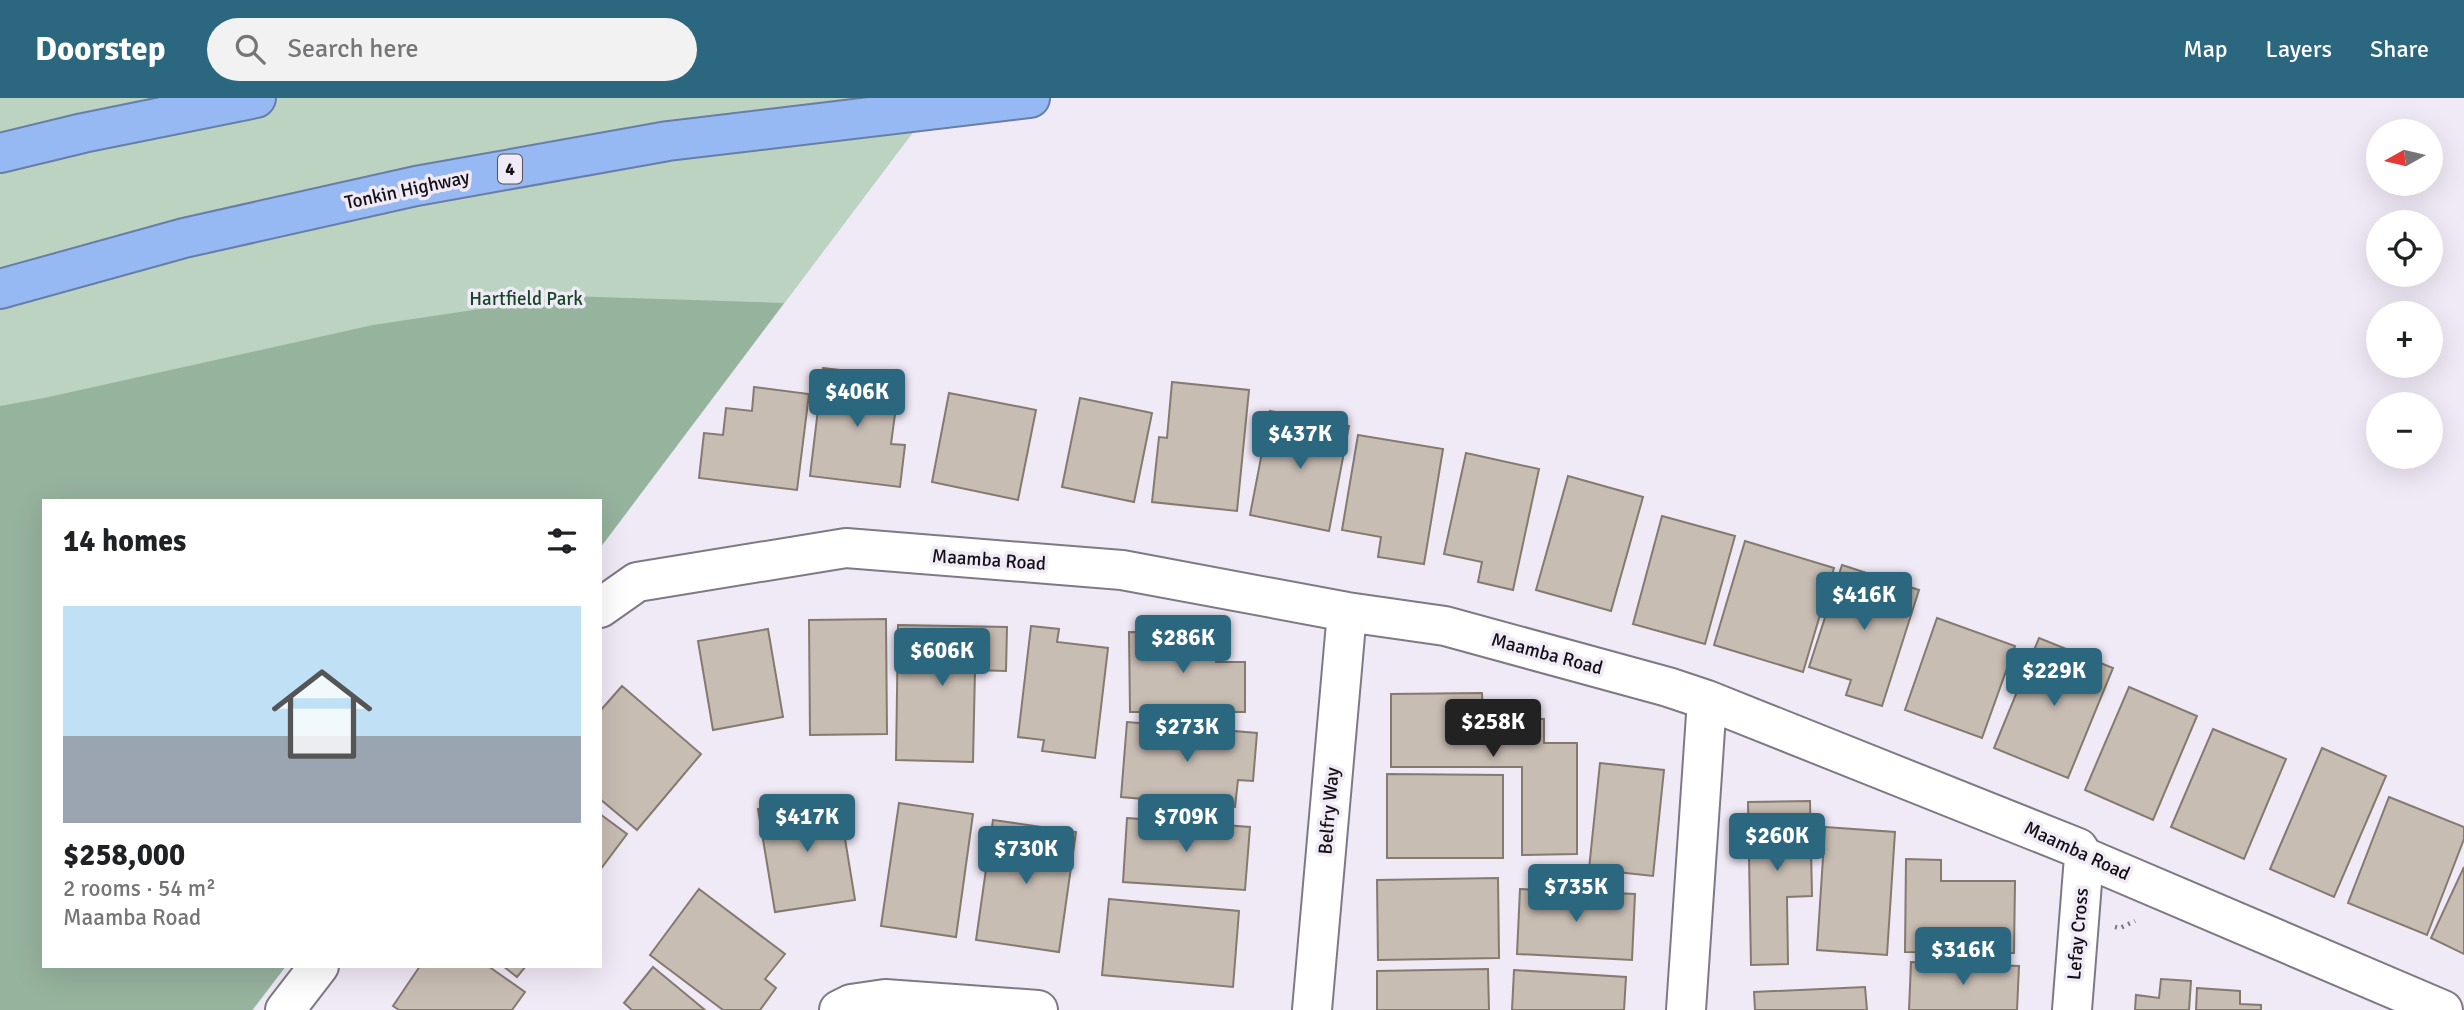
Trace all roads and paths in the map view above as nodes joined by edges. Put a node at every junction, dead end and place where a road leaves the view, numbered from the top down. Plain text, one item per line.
1 (256, 98) edge
2 (1030, 98) edge
3 (0, 153) edge
4 (0, 289) edge
5 (602, 607) edge
6 (1347, 612) junction
7 (1707, 699) junction
8 (2084, 857) junction
9 (318, 968) edge
10 (294, 1007) edge
11 (839, 1010) edge
12 (1038, 1010) edge
13 (1312, 1010) edge
14 (1686, 1010) edge
15 (2072, 1010) edge
16 (2442, 1010) edge

1 - 3 highway
2 - 4 highway, Tonkin Highway / 4
5 - 6 street, Maamba Road
6 - 7 street, Maamba Road
6 - 13 street, Belfry Way
7 - 8 street, Maamba Road
7 - 14 street
8 - 15 street, Lefay Cross
8 - 16 street, Maamba Road
9 - 10 street
11 - 12 street

